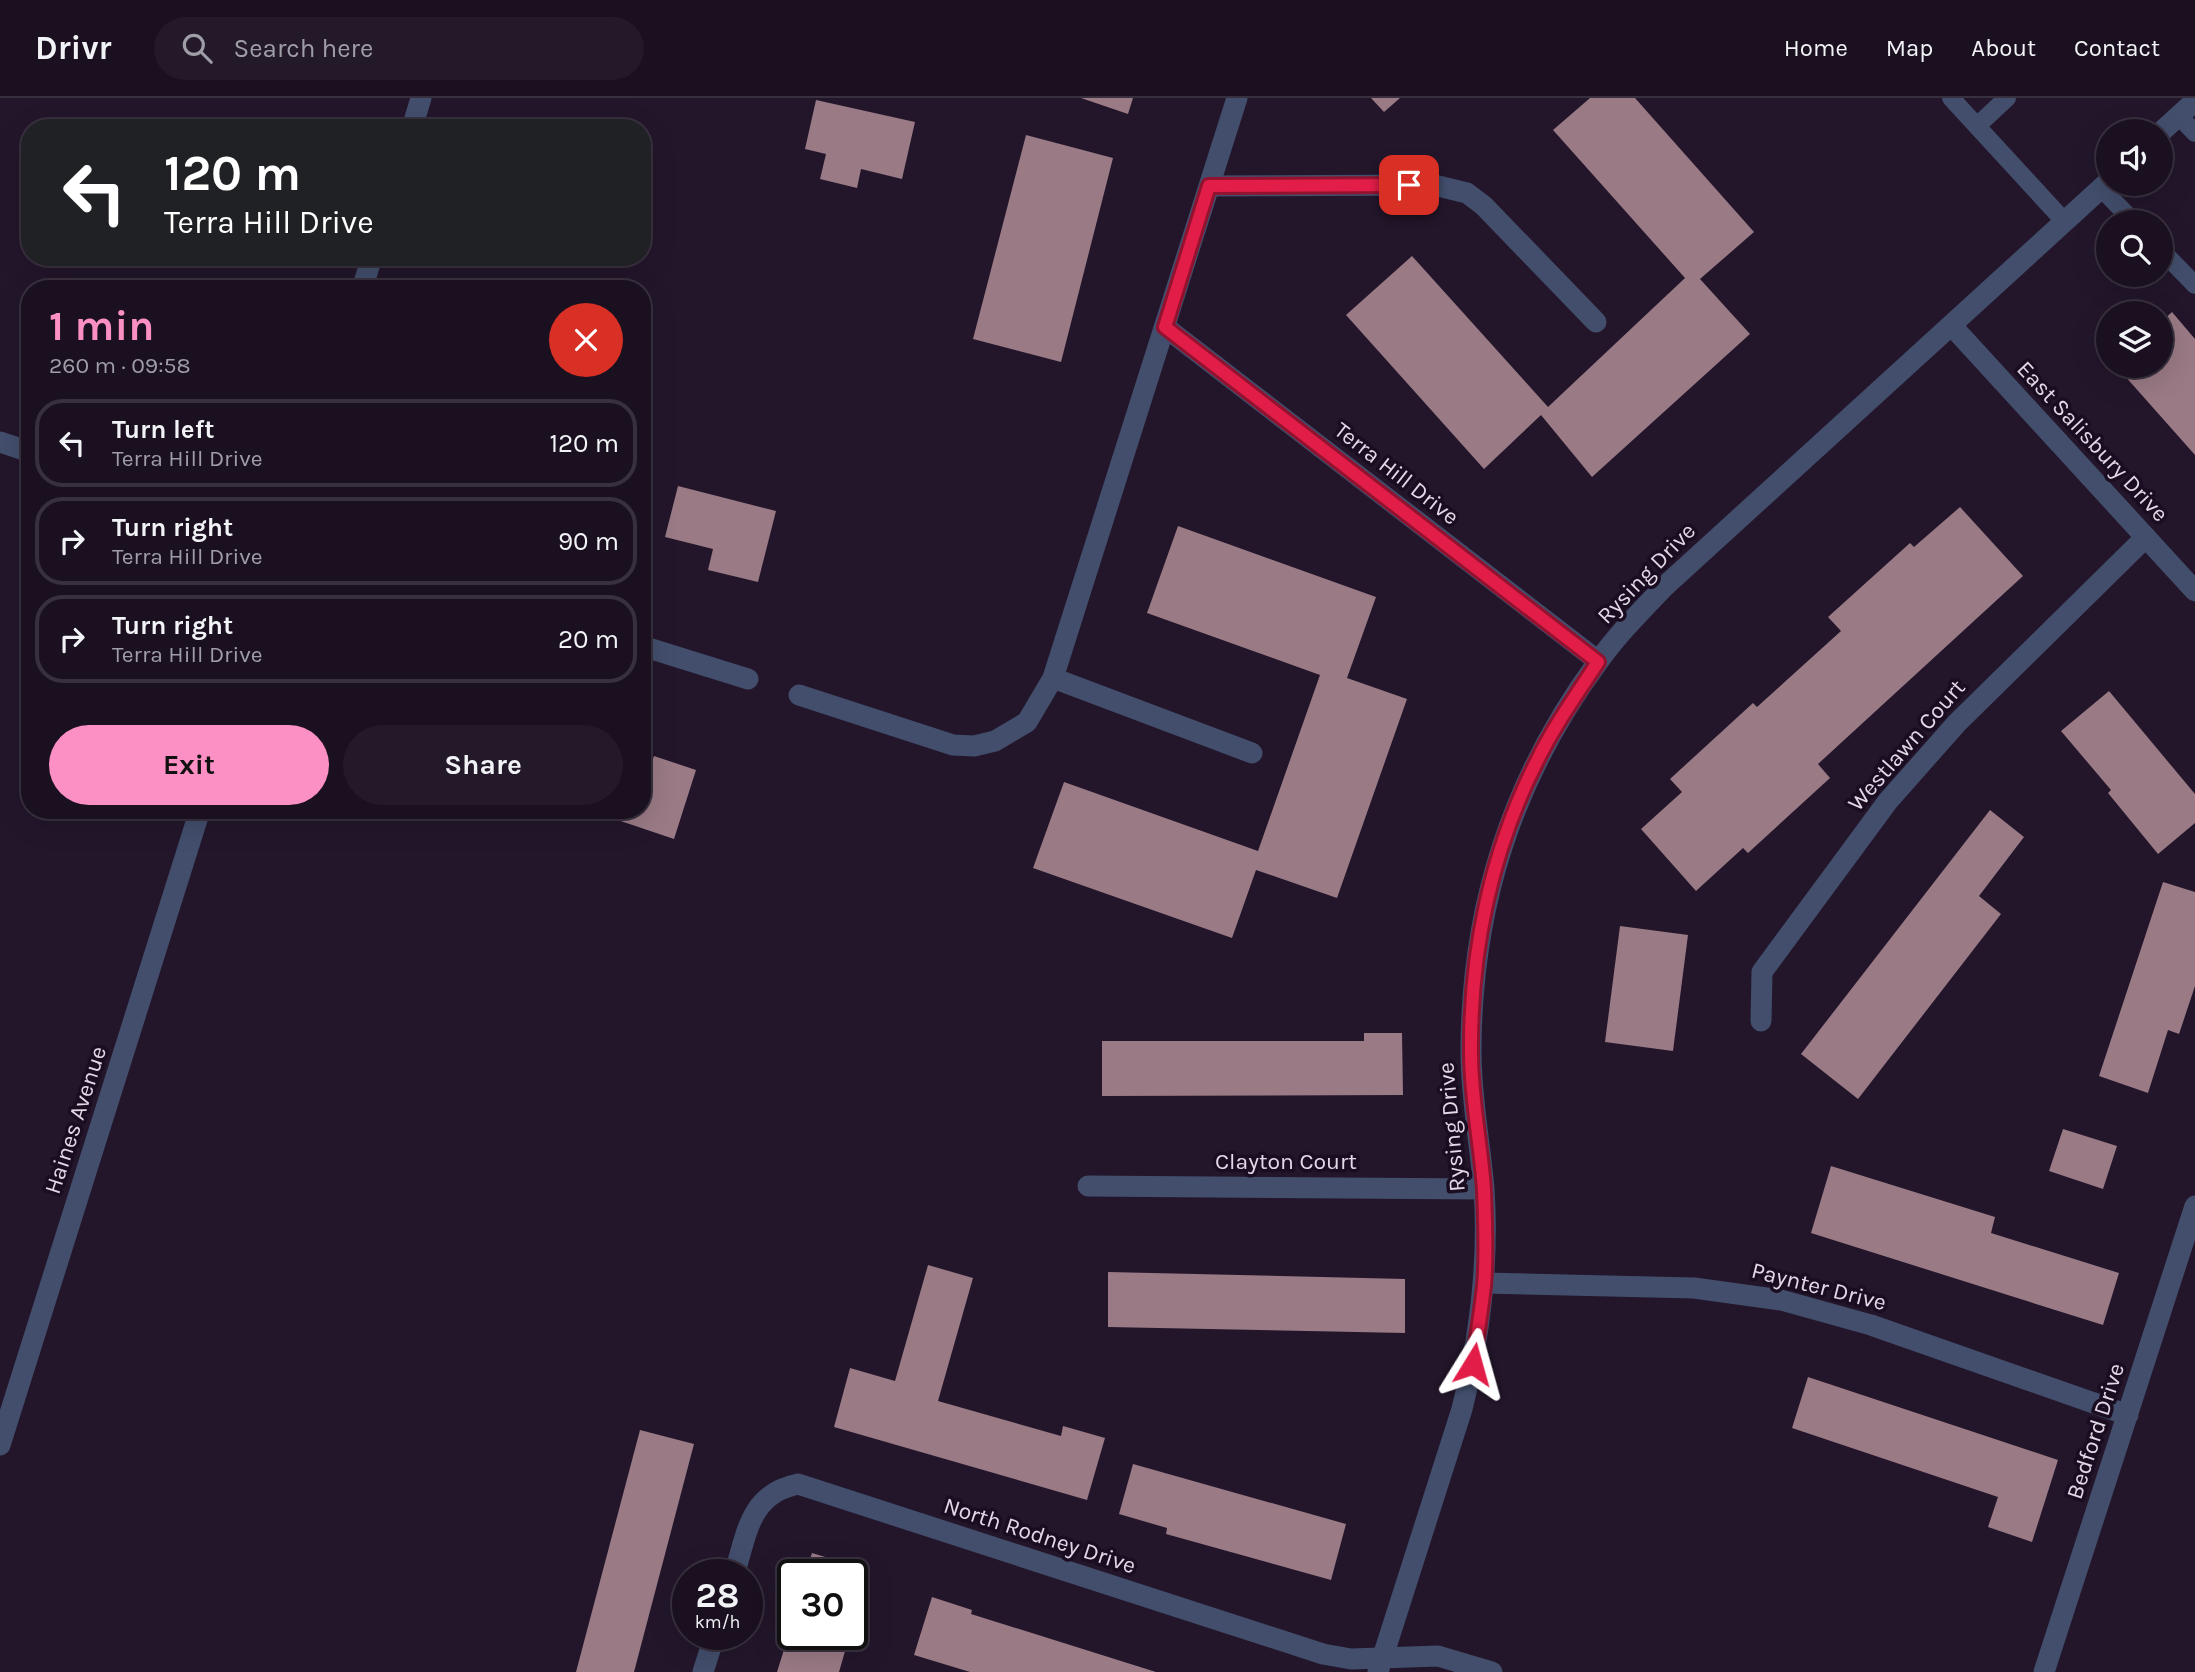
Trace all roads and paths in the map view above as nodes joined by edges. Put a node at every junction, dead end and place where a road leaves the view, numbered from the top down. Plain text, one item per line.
1 (421, 98) edge
2 (1237, 98) edge
3 (1951, 98) edge
4 (2007, 98) edge
5 (2195, 101) edge
6 (2179, 116) junction
7 (415, 119) edge
8 (2173, 121) edge
9 (1977, 126) junction
10 (2195, 133) edge
11 (1209, 186) junction
12 (2096, 193) edge
13 (2114, 196) edge
14 (2125, 210) edge
15 (2064, 222) junction
16 (2173, 262) edge
17 (2195, 285) edge
18 (1596, 322) dead end
19 (1952, 326) junction
20 (1165, 327) junction
21 (0, 442) edge
22 (21, 449) edge
23 (2146, 537) junction
24 (2195, 591) edge
25 (651, 649) edge
26 (1598, 662) junction
27 (1054, 678) junction
28 (748, 679) dead end
29 (799, 695) dead end
30 (1252, 753) dead end
31 (197, 819) edge
32 (1761, 1021) dead end
33 (1088, 1186) dead end
34 (1483, 1189) junction
35 (2195, 1206) edge
36 (1485, 1283) junction
37 (2128, 1415) junction
38 (0, 1445) edge
39 (739, 1559) edge
40 (710, 1650) edge
41 (1380, 1665) edge
42 (703, 1672) edge
43 (1492, 1672) edge
44 (2044, 1672) edge

1 - 7 street
2 - 11 street
3 - 9 lane
4 - 9 lane
5 - 6 street
6 - 8 street
6 - 10 lane
9 - 15 lane
11 - 18 street
11 - 20 street
12 - 15 street, Rysing Drive
13 - 14 lane
15 - 19 street, Rysing Drive
16 - 17 lane
19 - 23 street, East Salisbury Drive
19 - 26 street, Rysing Drive
20 - 26 street, Terra Hill Drive
20 - 27 street
21 - 22 street
23 - 24 street, East Salisbury Drive
23 - 32 street, Westlawn Court
25 - 28 street
26 - 34 street, Rysing Drive
27 - 29 street
27 - 30 street
31 - 38 street, Haines Avenue
33 - 34 street, Clayton Court
34 - 36 street, Rysing Drive
35 - 37 street, Bedford Drive
36 - 37 street, Paynter Drive
36 - 41 street, Rysing Drive
37 - 44 street, Bedford Drive
39 - 41 street, North Rodney Drive
40 - 42 street
41 - 43 street, North Rodney Drive

